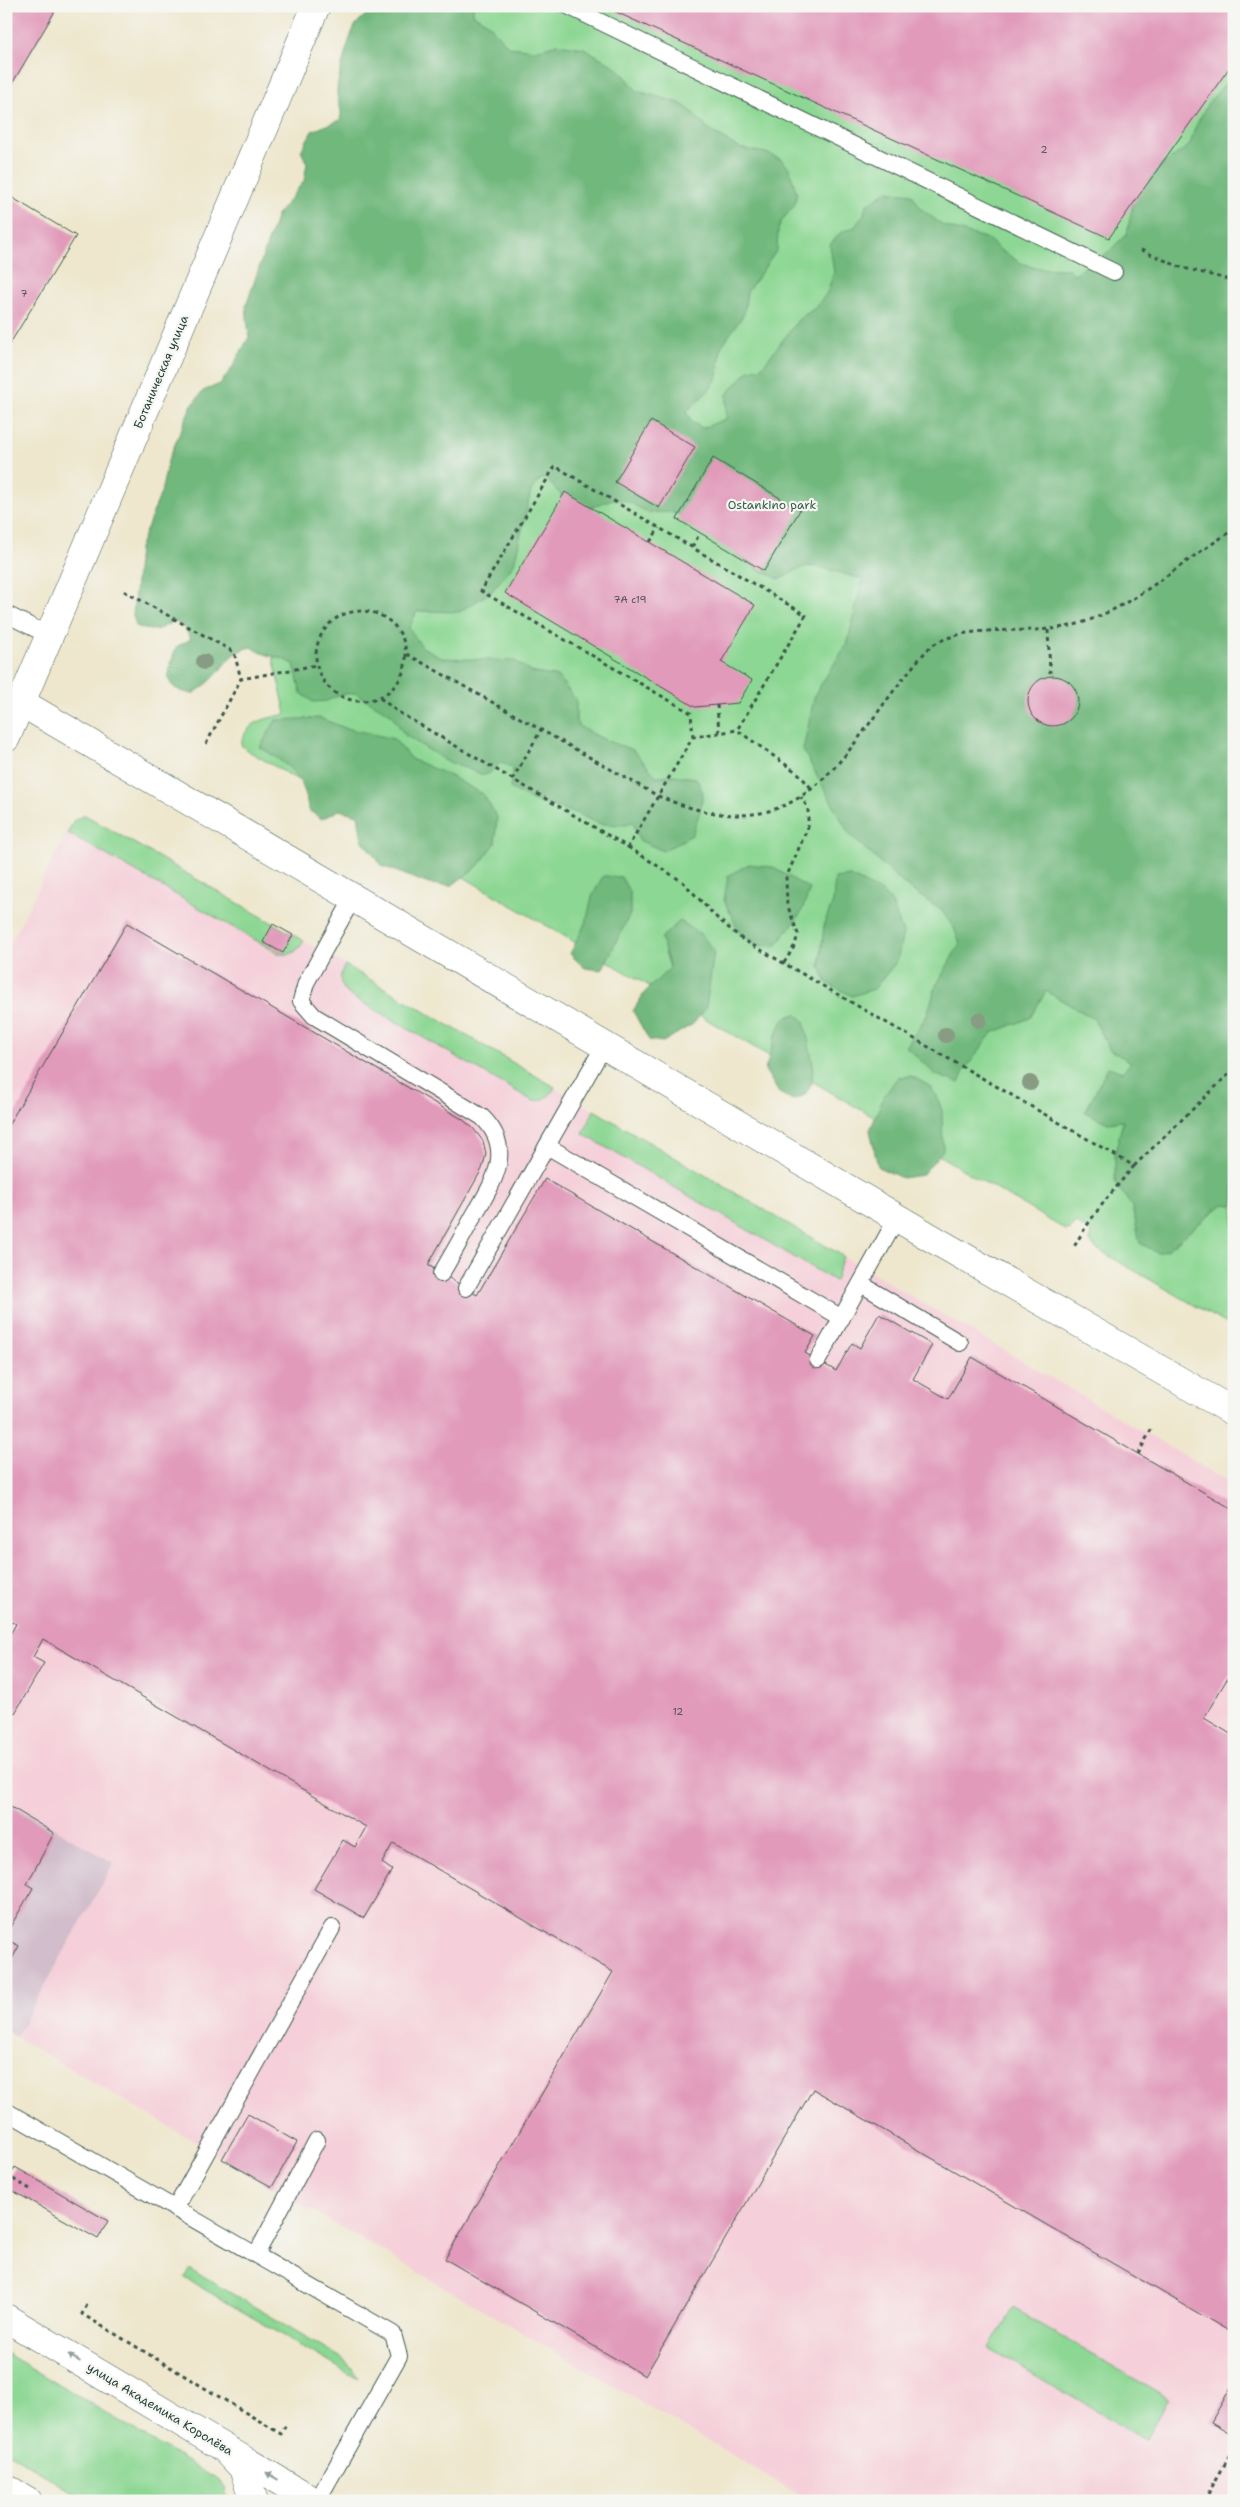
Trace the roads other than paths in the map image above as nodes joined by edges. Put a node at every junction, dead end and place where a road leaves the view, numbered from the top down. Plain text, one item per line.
1 (316, 6) edge
2 (568, 6) edge
3 (1114, 272) dead end
4 (6, 614) edge
5 (50, 636) junction
6 (22, 703) junction
7 (6, 738) edge
8 (353, 898) junction
9 (604, 1044) junction
10 (547, 1146) junction
11 (897, 1218) junction
12 (441, 1274) dead end
13 (860, 1284) junction
14 (466, 1288) dead end
15 (842, 1318) junction
16 (960, 1343) dead end
17 (818, 1360) dead end
18 (1234, 1412) edge
19 (332, 1928) dead end
20 (6, 2111) edge
21 (317, 2140) dead end
22 (175, 2209) junction
23 (256, 2255) junction
24 (6, 2318) edge
25 (222, 2446) junction
26 (6, 2488) edge
27 (28, 2501) edge
28 (254, 2501) edge
29 (314, 2501) edge
30 (317, 2501) edge

1 - 5 street, Ботаническая улица
2 - 3 lane
4 - 5 lane
5 - 6 street, Ботаническая улица
6 - 7 street, Ботаническая улица
6 - 8 street
8 - 9 street
8 - 12 lane
9 - 10 lane
9 - 11 street
10 - 14 lane
10 - 15 lane
11 - 13 lane
11 - 18 street
13 - 15 lane
13 - 16 lane
15 - 17 lane
19 - 22 lane
20 - 22 lane
21 - 23 lane
22 - 23 lane
23 - 30 lane
25 -> 24 street, улица Академика Королёва
25 - 28 street
29 -> 25 street, улица Академика Королёва
26 - 27 street

